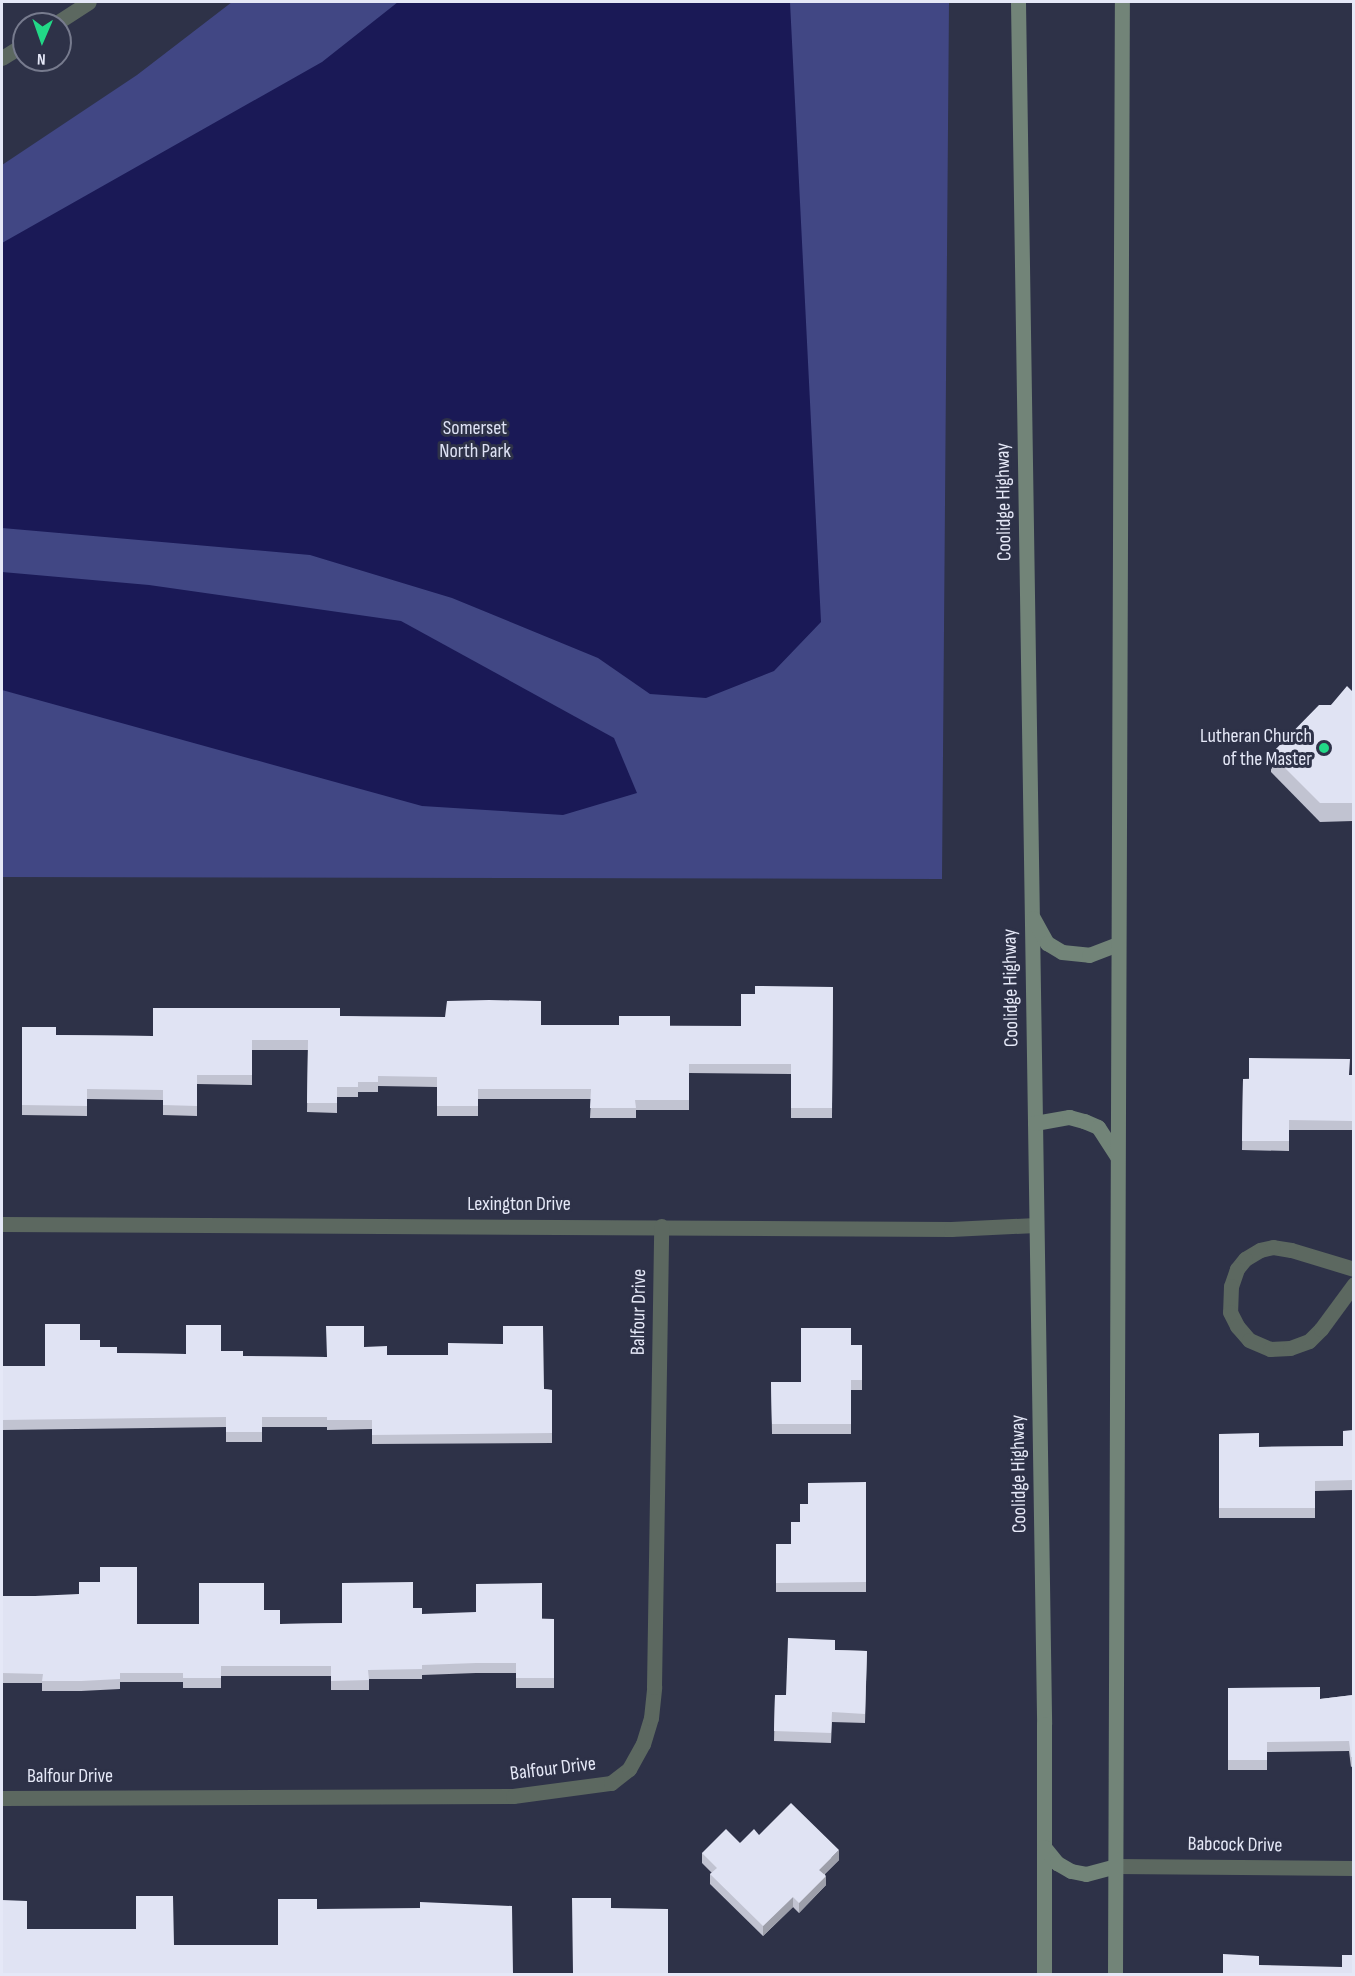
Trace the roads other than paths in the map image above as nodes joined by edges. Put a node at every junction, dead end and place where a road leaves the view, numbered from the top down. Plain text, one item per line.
1 (89, 2) edge
2 (1018, 2) edge
3 (1122, 2) edge
4 (72, 13) edge
5 (1030, 912) junction
6 (1118, 944) junction
7 (1035, 1124) junction
8 (1117, 1156) junction
9 (2, 1224) edge
10 (1036, 1225) junction
11 (661, 1226) junction
12 (1353, 1269) edge
13 (1353, 1284) edge
14 (2, 1798) edge
15 (1044, 1848) junction
16 (1115, 1866) junction
17 (1353, 1868) edge
18 (1044, 1974) edge
19 (1115, 1974) edge

1 - 4 street
2 - 5 main road, Coolidge Highway
3 - 6 main road
5 - 6 main road
5 - 7 main road, Coolidge Highway
6 - 8 main road
7 - 8 main road
7 - 10 main road, Coolidge Highway
8 - 16 main road
9 - 11 street, Lexington Drive
10 - 11 street, Lexington Drive
10 - 15 main road, Coolidge Highway
11 - 14 street, Balfour Drive
12 - 13 street
15 - 16 main road
15 - 18 main road, Coolidge Highway
16 - 17 street, Babcock Drive
16 - 19 main road

